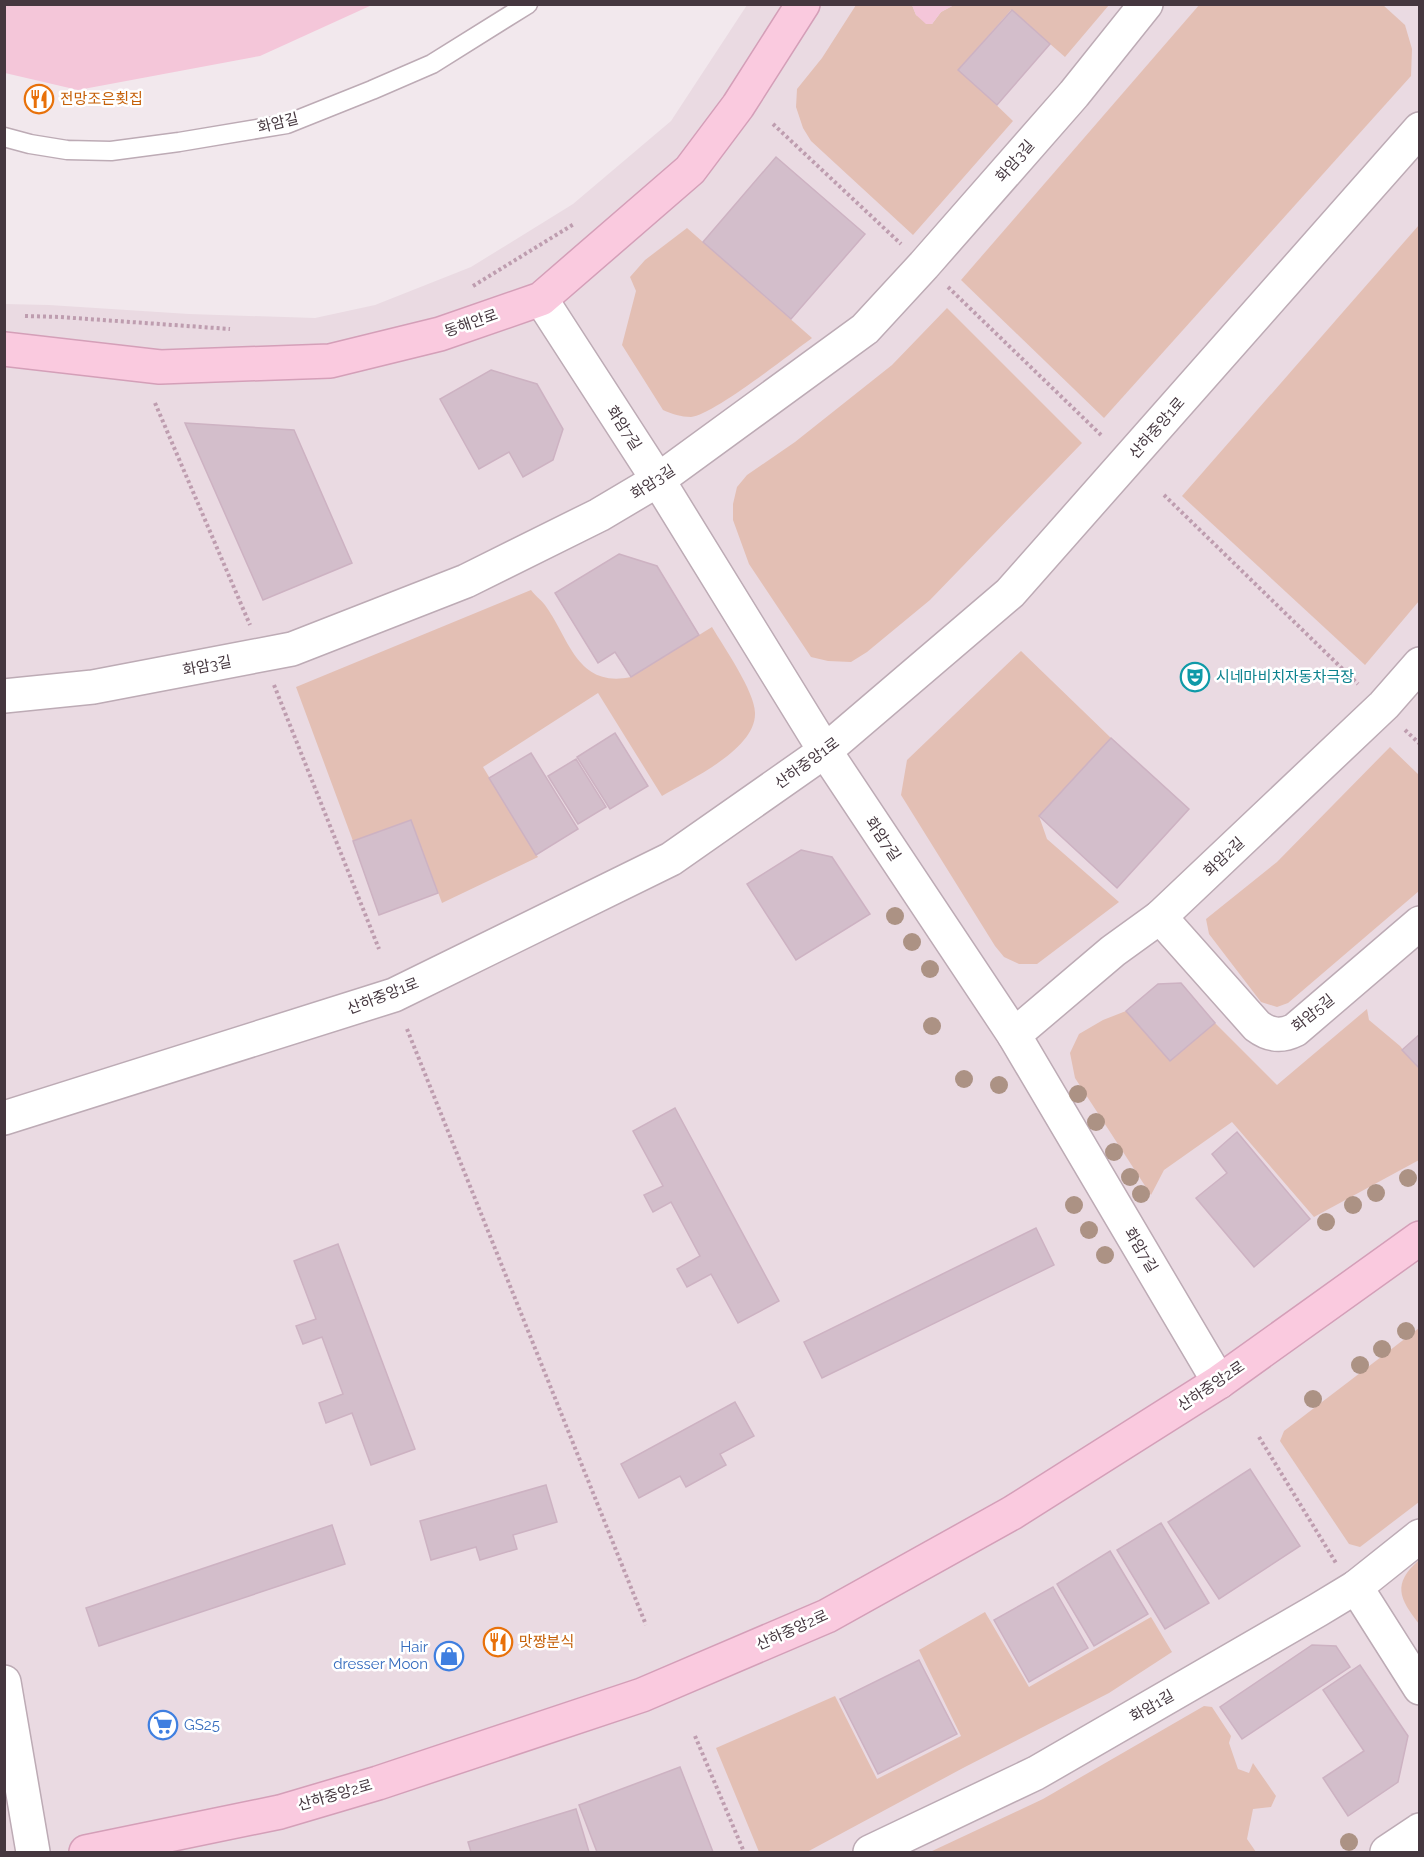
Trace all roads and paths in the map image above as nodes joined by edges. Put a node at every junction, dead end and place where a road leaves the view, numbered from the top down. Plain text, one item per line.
1 (528, 4) edge
2 (803, 4) edge
3 (1146, 4) edge
4 (773, 124) dead end
5 (1419, 129) edge
6 (4, 136) edge
7 (578, 222) dead end
8 (908, 250) dead end
9 (944, 283) dead end
10 (468, 289) dead end
11 (541, 299) junction
12 (16, 316) dead end
13 (239, 329) dead end
14 (4, 349) edge
15 (155, 404) dead end
16 (1101, 435) dead end
17 (657, 480) junction
18 (1164, 495) dead end
19 (254, 634) dead end
20 (1419, 664) edge
21 (273, 682) dead end
22 (1359, 684) dead end
23 (4, 696) edge
24 (1398, 723) dead end
25 (1419, 744) edge
26 (825, 751) junction
27 (1160, 917) junction
28 (1419, 923) edge
29 (379, 949) dead end
30 (407, 1029) dead end
31 (1014, 1035) junction
32 (4, 1118) edge
33 (1419, 1238) edge
34 (1219, 1382) junction
35 (1259, 1437) dead end
36 (1419, 1536) edge
37 (1346, 1575) junction
38 (645, 1625) dead end
39 (4, 1682) edge
40 (1419, 1688) edge
41 (695, 1736) dead end
42 (1419, 1830) edge
43 (33, 1852) edge
44 (86, 1852) edge
45 (744, 1852) edge
46 (870, 1852) edge
47 (1387, 1852) edge

1 - 6 lane, 화암길
2 - 11 main road, 동해안로
3 - 17 street, 화암3길
4 - 8 path
5 - 26 street, 산하중앙1로
7 - 10 path
9 - 16 path
11 - 14 main road, 동해안로
11 - 17 street, 화암7길
12 - 13 path
15 - 19 path
17 - 23 street, 화암3길
17 - 26 street, 화암7길
18 - 22 path
20 - 27 street, 화암2길
21 - 29 path
24 - 25 path
26 - 31 street, 화암7길
26 - 32 street, 산하중앙1로
27 - 28 street, 화암5길
27 - 31 street, 화암2길
30 - 38 path
31 - 34 street, 화암7길
33 - 34 main road, 산하중앙2로
34 - 44 main road, 산하중앙2로
35 - 37 path
36 - 37 street, 화암1길
37 - 40 street
37 - 46 street, 화암1길
39 - 43 street
41 - 45 path
42 - 47 street

